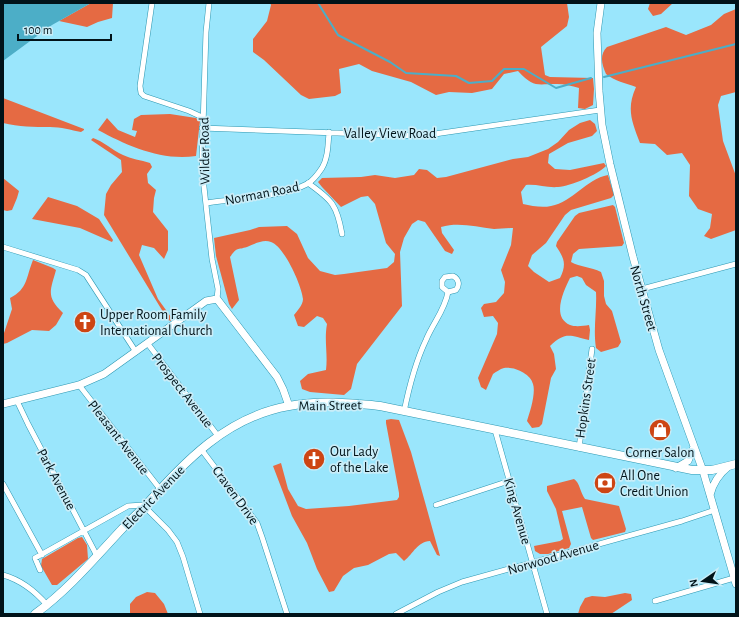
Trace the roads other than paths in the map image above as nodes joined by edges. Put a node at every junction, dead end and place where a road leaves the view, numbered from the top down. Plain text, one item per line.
1 (152, 3) edge
2 (209, 3) edge
3 (601, 3) edge
4 (600, 110) junction
5 (202, 117) junction
6 (202, 128) junction
7 (329, 132) junction
8 (308, 183) junction
9 (206, 203) junction
10 (342, 234) dead end
11 (3, 246) edge
12 (736, 264) edge
13 (642, 289) junction
14 (448, 292) dead end
15 (217, 299) junction
16 (148, 344) junction
17 (592, 349) dead end
18 (136, 352) junction
19 (79, 385) junction
20 (17, 401) junction
21 (3, 404) edge
22 (289, 406) junction
23 (404, 412) junction
24 (495, 430) junction
25 (218, 436) junction
26 (694, 447) junction
27 (579, 448) junction
28 (201, 449) junction
29 (733, 465) edge
30 (676, 468) junction
31 (703, 471) junction
32 (509, 481) junction
33 (3, 484) edge
34 (160, 488) junction
35 (710, 495) junction
36 (436, 505) dead end
37 (144, 506) junction
38 (715, 510) junction
39 (85, 531) junction
40 (42, 555) junction
41 (97, 556) junction
42 (532, 563) junction
43 (40, 570) dead end
44 (3, 575) edge
45 (735, 581) edge
46 (655, 602) dead end
47 (47, 605) junction
48 (35, 614) edge
49 (200, 614) edge
50 (287, 614) edge
51 (396, 614) edge
52 (547, 614) edge

1 - 5 street
2 - 5 street, Wilder Road
3 - 4 street, North Street
4 - 7 street, Valley View Road
4 - 13 street, North Street
5 - 6 street, Wilder Road
6 - 7 street, Valley View Road
6 - 9 street, Wilder Road
7 - 8 street, Norman Road
8 - 9 street, Norman Road
8 - 10 street
9 - 15 street, Wilder Road
11 - 18 street
12 - 13 street
13 - 26 street, North Street
14 - 23 street
15 - 16 street
15 - 22 street, Main Street
16 - 18 street
16 - 25 street, Prospect Avenue
17 - 27 street, Hopkins Street
18 - 19 street
19 - 20 street
19 - 34 street, Pleasant Avenue
20 - 21 street
20 - 39 street, Park Avenue
22 - 23 main road, Main Street
22 - 25 main road, Electric Avenue
23 - 24 main road, Main Street
24 - 27 main road, Main Street
24 - 32 street, King Avenue
25 - 28 main road, Electric Avenue
26 - 30 street
26 - 31 street, North Street
27 - 30 main road, Main Street
28 - 34 main road, Electric Avenue
28 - 50 street, Craven Drive
29 - 31 main road, Main Street
29 - 35 street
30 - 31 main road, Main Street
31 - 35 street, North Street
32 - 36 street
32 - 42 street, King Avenue
33 - 40 street
34 - 37 main road, Electric Avenue
35 - 38 street, North Street
37 - 39 street
37 - 41 main road, Electric Avenue
37 - 49 street
38 - 42 street, Norwood Avenue
38 - 45 street, North Street
39 - 40 street
39 - 41 street, Park Avenue
40 - 43 street
41 - 47 main road, Electric Avenue
42 - 51 street, Norwood Avenue
42 - 52 street, King Avenue
44 - 47 street
45 - 46 street
47 - 48 main road, Electric Avenue

